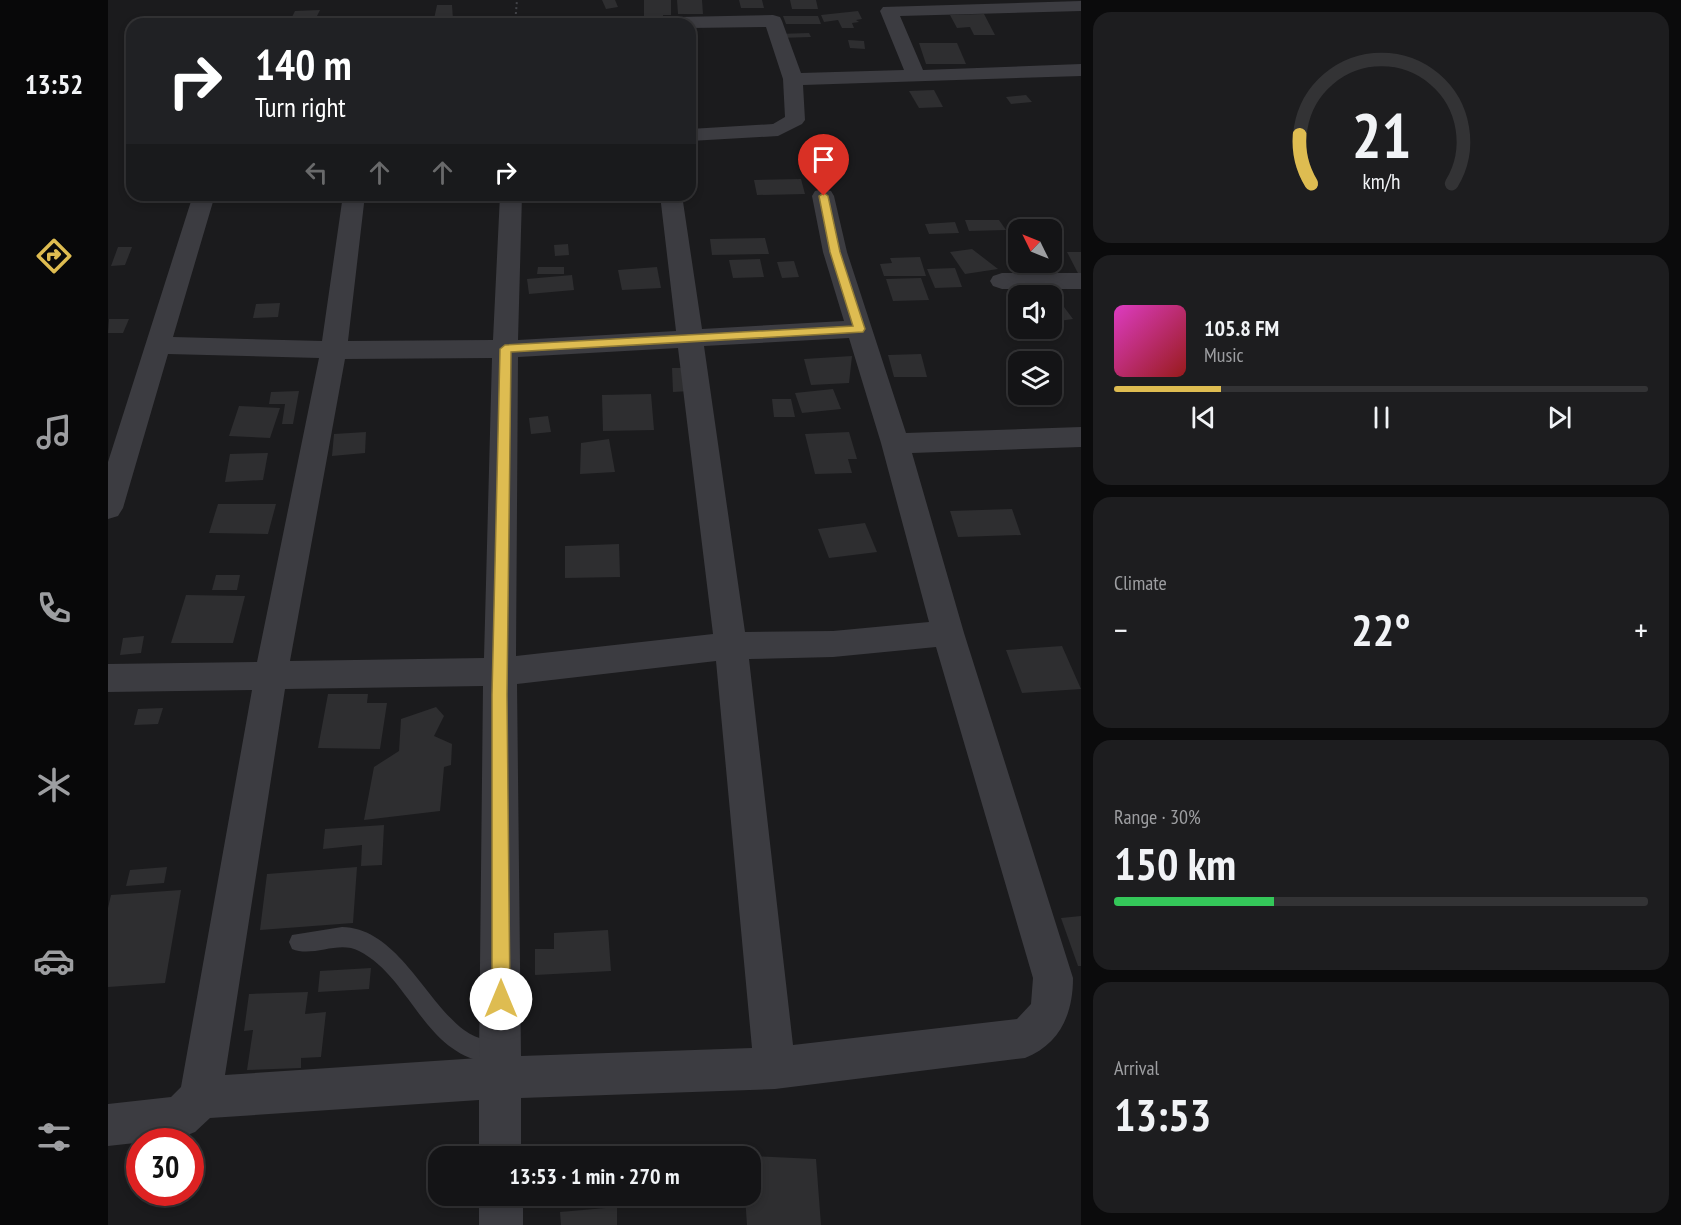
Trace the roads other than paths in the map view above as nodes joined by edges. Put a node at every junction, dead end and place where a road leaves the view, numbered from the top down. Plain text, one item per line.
1 (771, 0) edge
2 (887, 5) edge
3 (1081, 6) edge
4 (773, 21) junction
5 (696, 23) edge
6 (1081, 70) edge
7 (916, 76) junction
8 (793, 79) junction
9 (696, 135) edge
10 (824, 196) dead end
11 (202, 201) edge
12 (353, 201) edge
13 (511, 201) edge
14 (672, 201) edge
15 (1002, 281) dead end
16 (1081, 281) edge
17 (859, 329) junction
18 (689, 338) junction
19 (159, 345) junction
20 (505, 349) junction
21 (334, 350) junction
22 (1081, 436) edge
23 (895, 443) junction
24 (108, 508) edge
25 (948, 633) junction
26 (731, 646) junction
27 (500, 672) junction
28 (271, 674) junction
29 (108, 678) edge
30 (299, 942) dead end
31 (500, 1066) junction
32 (775, 1068) junction
33 (200, 1098) junction
34 (108, 1125) edge
35 (500, 1146) edge
36 (501, 1206) edge
37 (501, 1225) edge

1 - 4 street
2 - 3 street
2 - 7 street
4 - 5 street
4 - 8 street
6 - 7 street
7 - 8 street
8 - 9 street
10 - 17 street
11 - 19 street
12 - 21 street
13 - 20 street
14 - 18 street
15 - 16 street
17 - 18 street
17 - 23 street
18 - 20 street
18 - 26 street
19 - 21 street
19 - 24 street
20 - 21 street
20 - 27 street
21 - 28 street
22 - 23 street
23 - 25 street
25 - 26 street
25 - 32 street
26 - 27 street
26 - 32 street
27 - 28 street
27 - 31 street
28 - 29 street
28 - 33 street
30 - 31 lane
31 - 32 street
31 - 33 street
31 - 35 street
33 - 34 street
36 - 37 street

